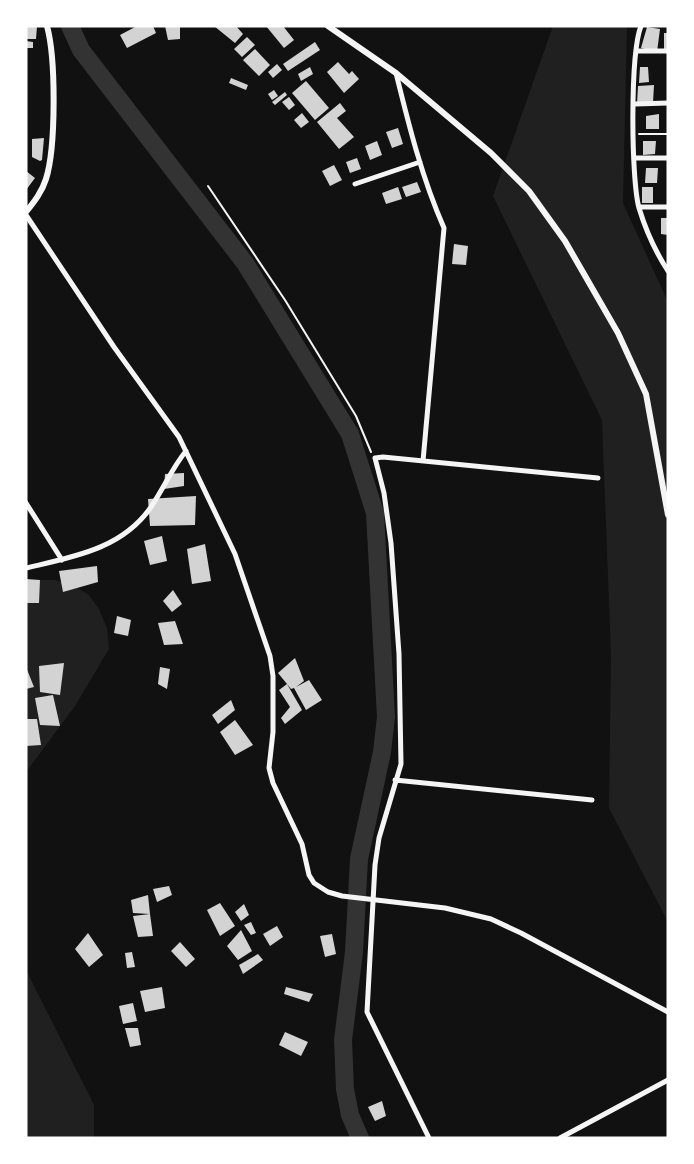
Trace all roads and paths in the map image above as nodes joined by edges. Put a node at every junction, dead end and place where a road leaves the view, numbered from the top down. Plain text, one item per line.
1 (47, 26) edge
2 (328, 26) edge
3 (641, 26) edge
4 (636, 51) junction
5 (668, 51) edge
6 (396, 73) junction
7 (668, 103) edge
8 (635, 104) junction
9 (634, 134) junction
10 (668, 134) edge
11 (634, 158) junction
12 (668, 158) edge
13 (420, 162) junction
14 (355, 184) dead end
15 (208, 186) dead end
16 (639, 207) junction
17 (668, 207) edge
18 (26, 214) edge
19 (668, 271) edge
20 (186, 451) junction
21 (375, 458) junction
22 (423, 461) junction
23 (598, 478) dead end
24 (26, 502) edge
25 (668, 515) edge
26 (62, 560) junction
27 (26, 568) edge
28 (395, 780) junction
29 (592, 800) dead end
30 (374, 899) junction
31 (668, 1012) edge
32 (668, 1080) edge
33 (429, 1138) edge
34 (560, 1138) edge

1 - 18 street
2 - 6 street
3 - 4 street
4 - 5 street
4 - 8 street
6 - 13 street
6 - 25 street
7 - 8 street
8 - 9 street
9 - 10 path
9 - 11 street
11 - 12 street
11 - 16 street
13 - 14 street
13 - 22 street
15 - 21 path
16 - 17 street
16 - 19 street
18 - 20 street
20 - 26 street
20 - 30 street
21 - 22 street
21 - 28 street
22 - 23 street
24 - 26 street
26 - 27 street
28 - 29 street
28 - 30 street
30 - 31 street
30 - 33 street
32 - 34 street

